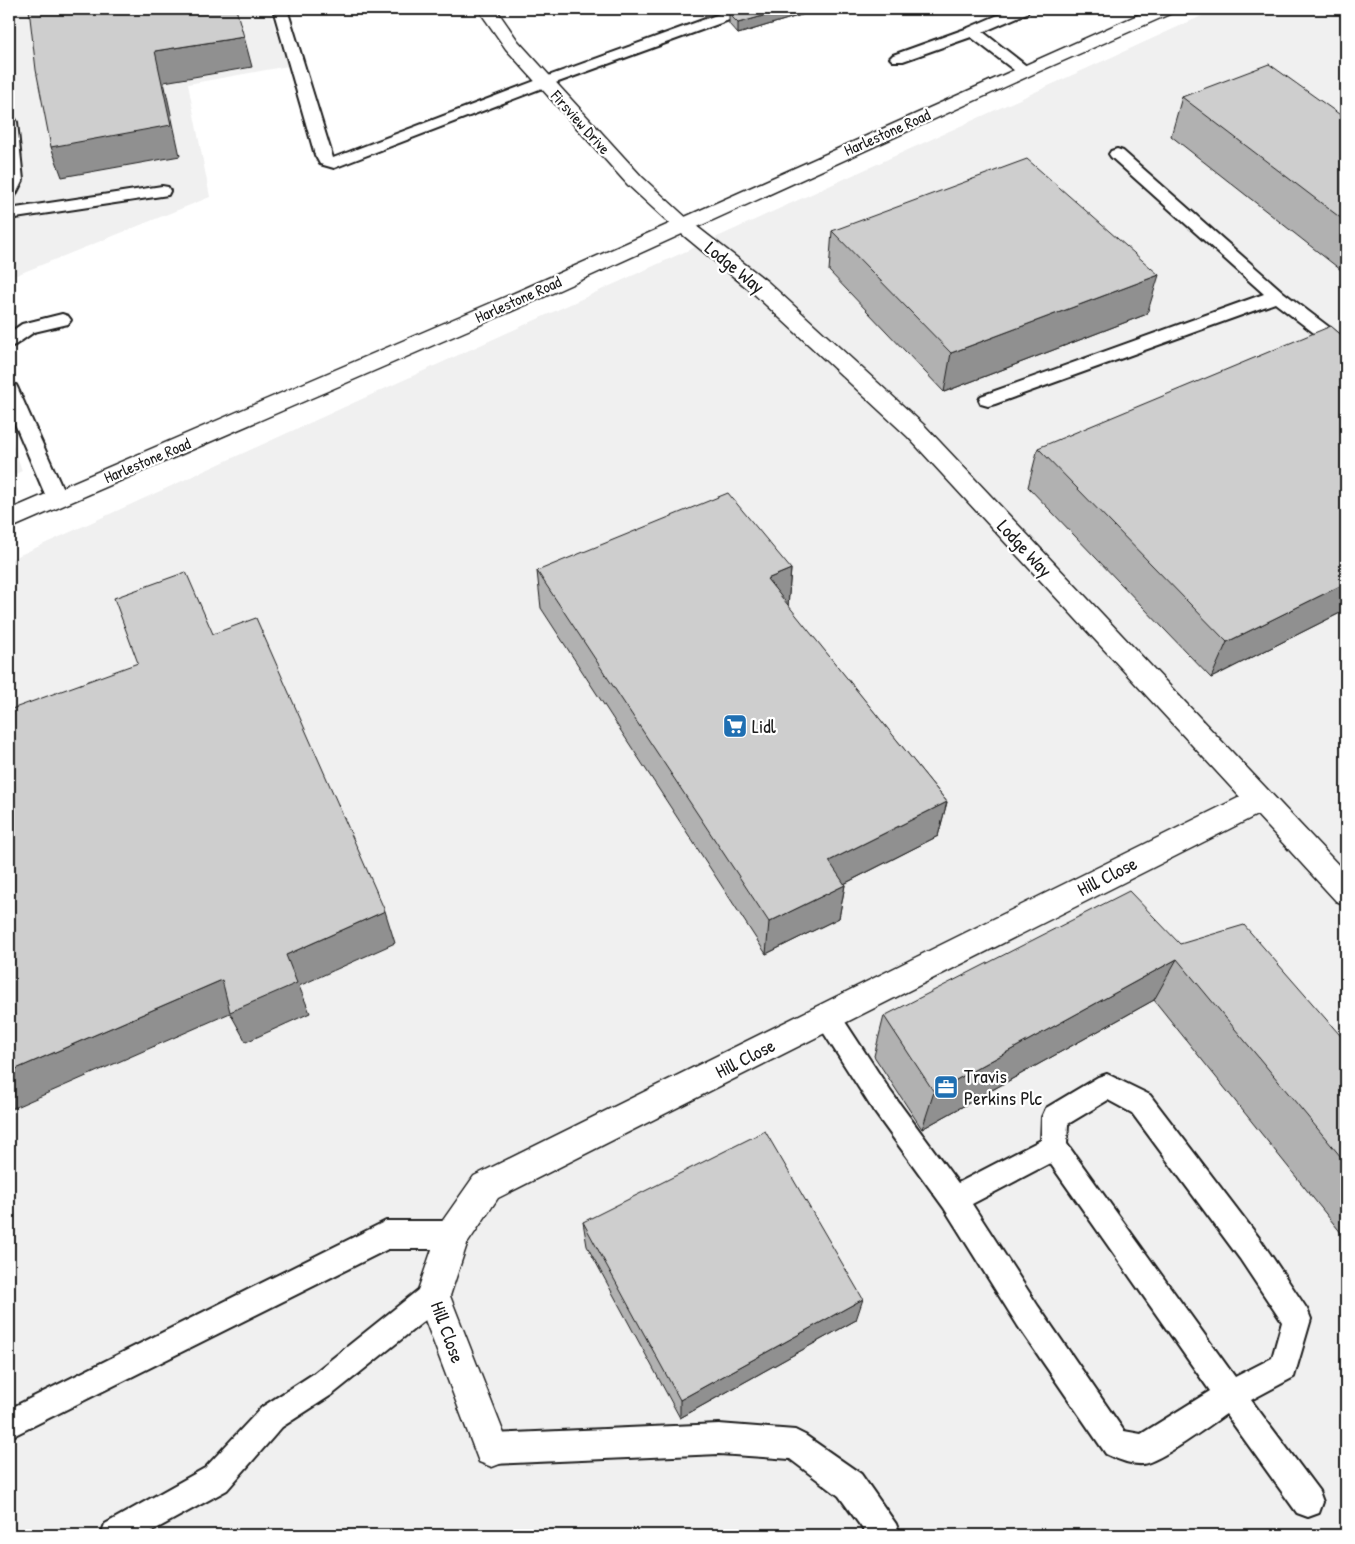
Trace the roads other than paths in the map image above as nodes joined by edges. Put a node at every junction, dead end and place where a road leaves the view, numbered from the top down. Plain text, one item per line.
1 (280, 9) edge
2 (487, 9) edge
3 (746, 9) edge
4 (1166, 9) edge
5 (1022, 10) dead end
6 (973, 31) junction
7 (898, 58) dead end
8 (1024, 71) junction
9 (545, 82) junction
10 (9, 122) edge
11 (1117, 154) dead end
12 (162, 191) dead end
13 (9, 192) edge
14 (9, 214) edge
15 (684, 226) junction
16 (1277, 296) junction
17 (62, 320) dead end
18 (9, 341) edge
19 (1346, 349) edge
20 (9, 389) edge
21 (988, 400) dead end
22 (57, 499) junction
23 (9, 520) edge
24 (1260, 800) junction
25 (1346, 892) edge
26 (827, 1016) junction
27 (1054, 1147) junction
28 (954, 1199) junction
29 (453, 1235) junction
30 (433, 1296) junction
31 (1230, 1395) junction
32 (9, 1424) edge
33 (492, 1449) joint
34 (1308, 1502) dead end
35 (116, 1535) edge
36 (885, 1535) edge

1 - 9 lane
2 - 9 street, Firsview Drive
3 - 9 lane
4 - 8 street, Harlestone Road
5 - 6 lane
6 - 7 lane
6 - 8 lane
8 - 15 street, Harlestone Road
9 - 15 street, Firsview Drive
10 - 13 lane
11 - 16 lane
12 - 14 lane
15 - 22 street, Harlestone Road
15 - 24 street, Lodge Way
16 - 19 lane
16 - 21 lane
17 - 18 lane
20 - 22 lane
22 - 23 street, Harlestone Road
24 - 25 street, Lodge Way
24 - 26 street, Hill Close
26 - 28 lane
26 - 29 street, Hill Close
27 - 28 lane
27 - 31 lane
27 - 31 lane
28 - 31 lane
29 - 30 street, Hill Close
29 - 32 lane
30 - 33 street, Hill Close
30 - 35 lane
31 - 34 lane
33 - 36 lane

